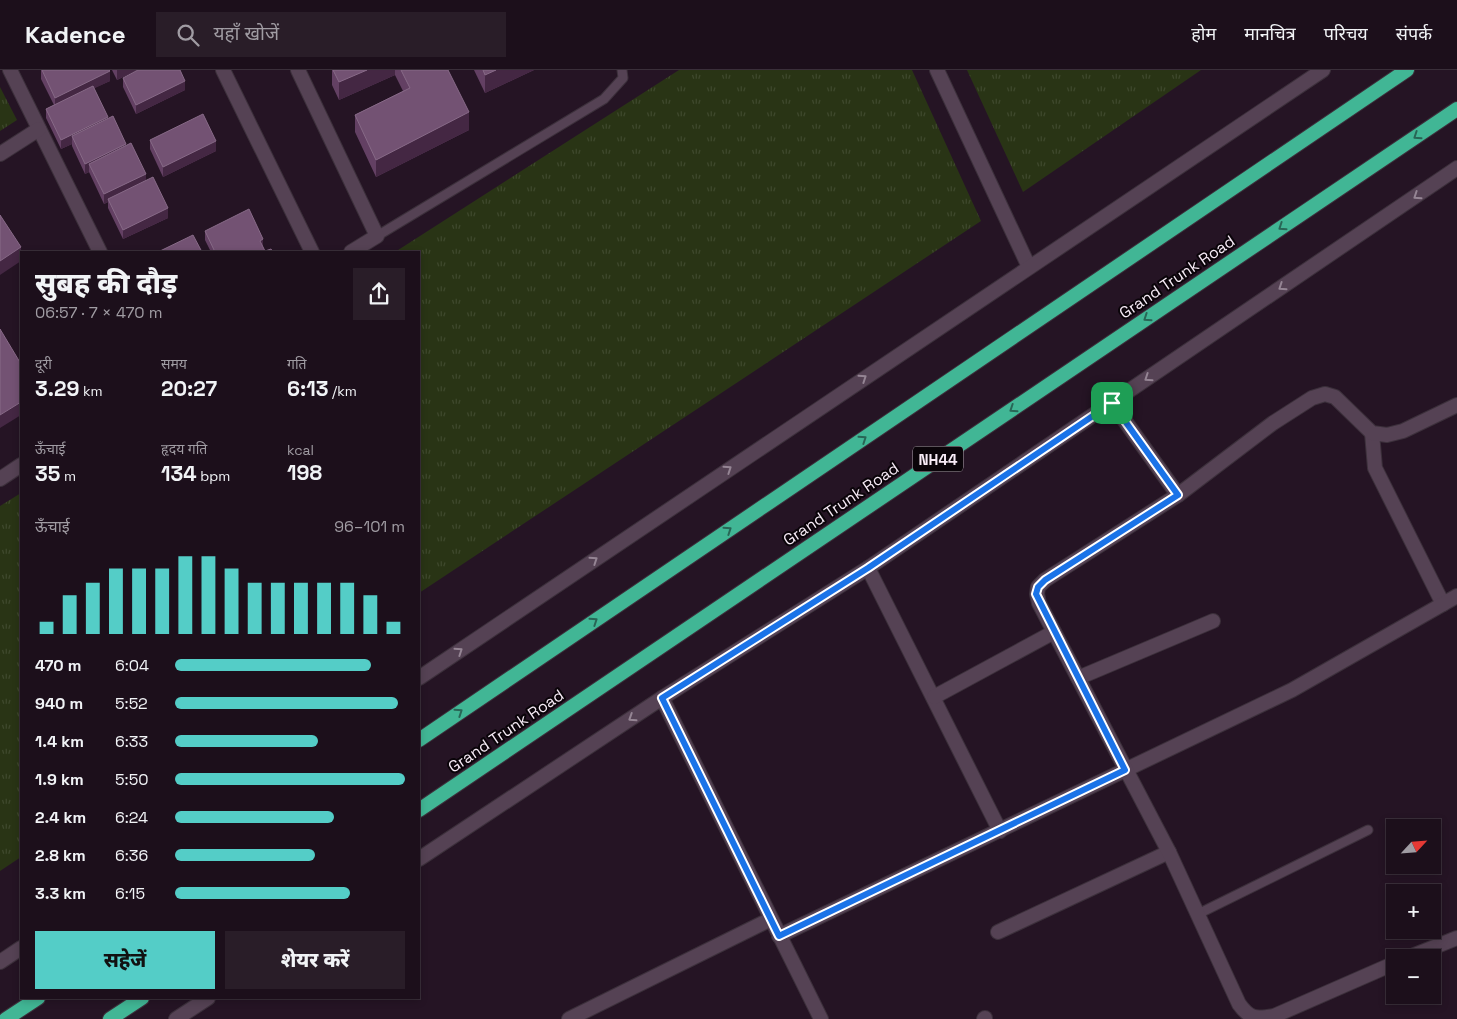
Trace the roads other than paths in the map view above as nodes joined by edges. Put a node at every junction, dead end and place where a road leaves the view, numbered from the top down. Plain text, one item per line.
1 (10, 70) edge
2 (223, 70) edge
3 (298, 70) edge
4 (622, 70) edge
5 (937, 70) edge
6 (1323, 70) edge
7 (1407, 70) edge
8 (1457, 109) edge
9 (39, 129) junction
10 (0, 154) edge
11 (1457, 168) edge
12 (377, 236) junction
13 (100, 251) edge
14 (312, 251) edge
15 (353, 251) edge
16 (1029, 267) junction
17 (1112, 403) junction
18 (1457, 405) edge
19 (1372, 433) junction
20 (20, 467) edge
21 (0, 479) edge
22 (1178, 495) junction
23 (868, 568) junction
24 (1457, 596) edge
25 (1443, 604) junction
26 (1213, 621) dead end
27 (1054, 632) junction
28 (420, 677) edge
29 (1078, 678) junction
30 (934, 697) junction
31 (662, 698) junction
32 (420, 739) edge
33 (1125, 770) junction
34 (420, 809) edge
35 (1368, 830) dead end
36 (1000, 831) junction
37 (1169, 852) junction
38 (420, 858) edge
39 (1198, 914) junction
40 (771, 919) junction
41 (998, 932) dead end
42 (779, 936) junction
43 (1457, 938) edge
44 (20, 949) edge
45 (1430, 949) edge
46 (0, 962) edge
47 (1386, 966) edge
48 (36, 999) edge
49 (140, 999) edge
50 (206, 999) edge
51 (6, 1019) edge
52 (110, 1019) edge
53 (176, 1019) edge
54 (569, 1019) edge
55 (821, 1019) edge

1 - 9 street
2 - 14 street
3 - 12 street
4 - 12 lane
5 - 16 street
6 - 16 street
32 -> 7 highway
8 -> 34 highway, Grand Trunk Road / NH44
9 - 10 street
9 - 13 street
11 -> 17 street
12 - 15 street
28 -> 16 street
17 - 22 street
17 - 23 street
18 - 19 street
19 - 22 street
19 - 25 street
20 - 21 street
22 - 27 street
23 - 30 street
23 - 31 street
24 - 25 street
25 - 33 street
26 - 29 street
27 - 29 street
27 - 30 street
29 - 33 street
30 - 36 street
31 -> 38 street
31 - 40 street
33 - 36 street
33 - 37 street
35 - 39 lane
36 - 42 street
37 - 39 street
37 - 41 street
39 - 47 street
40 - 42 street
40 - 54 street
42 - 55 street
43 - 45 street
44 - 46 street
48 - 51 highway
49 - 52 highway
50 - 53 street

